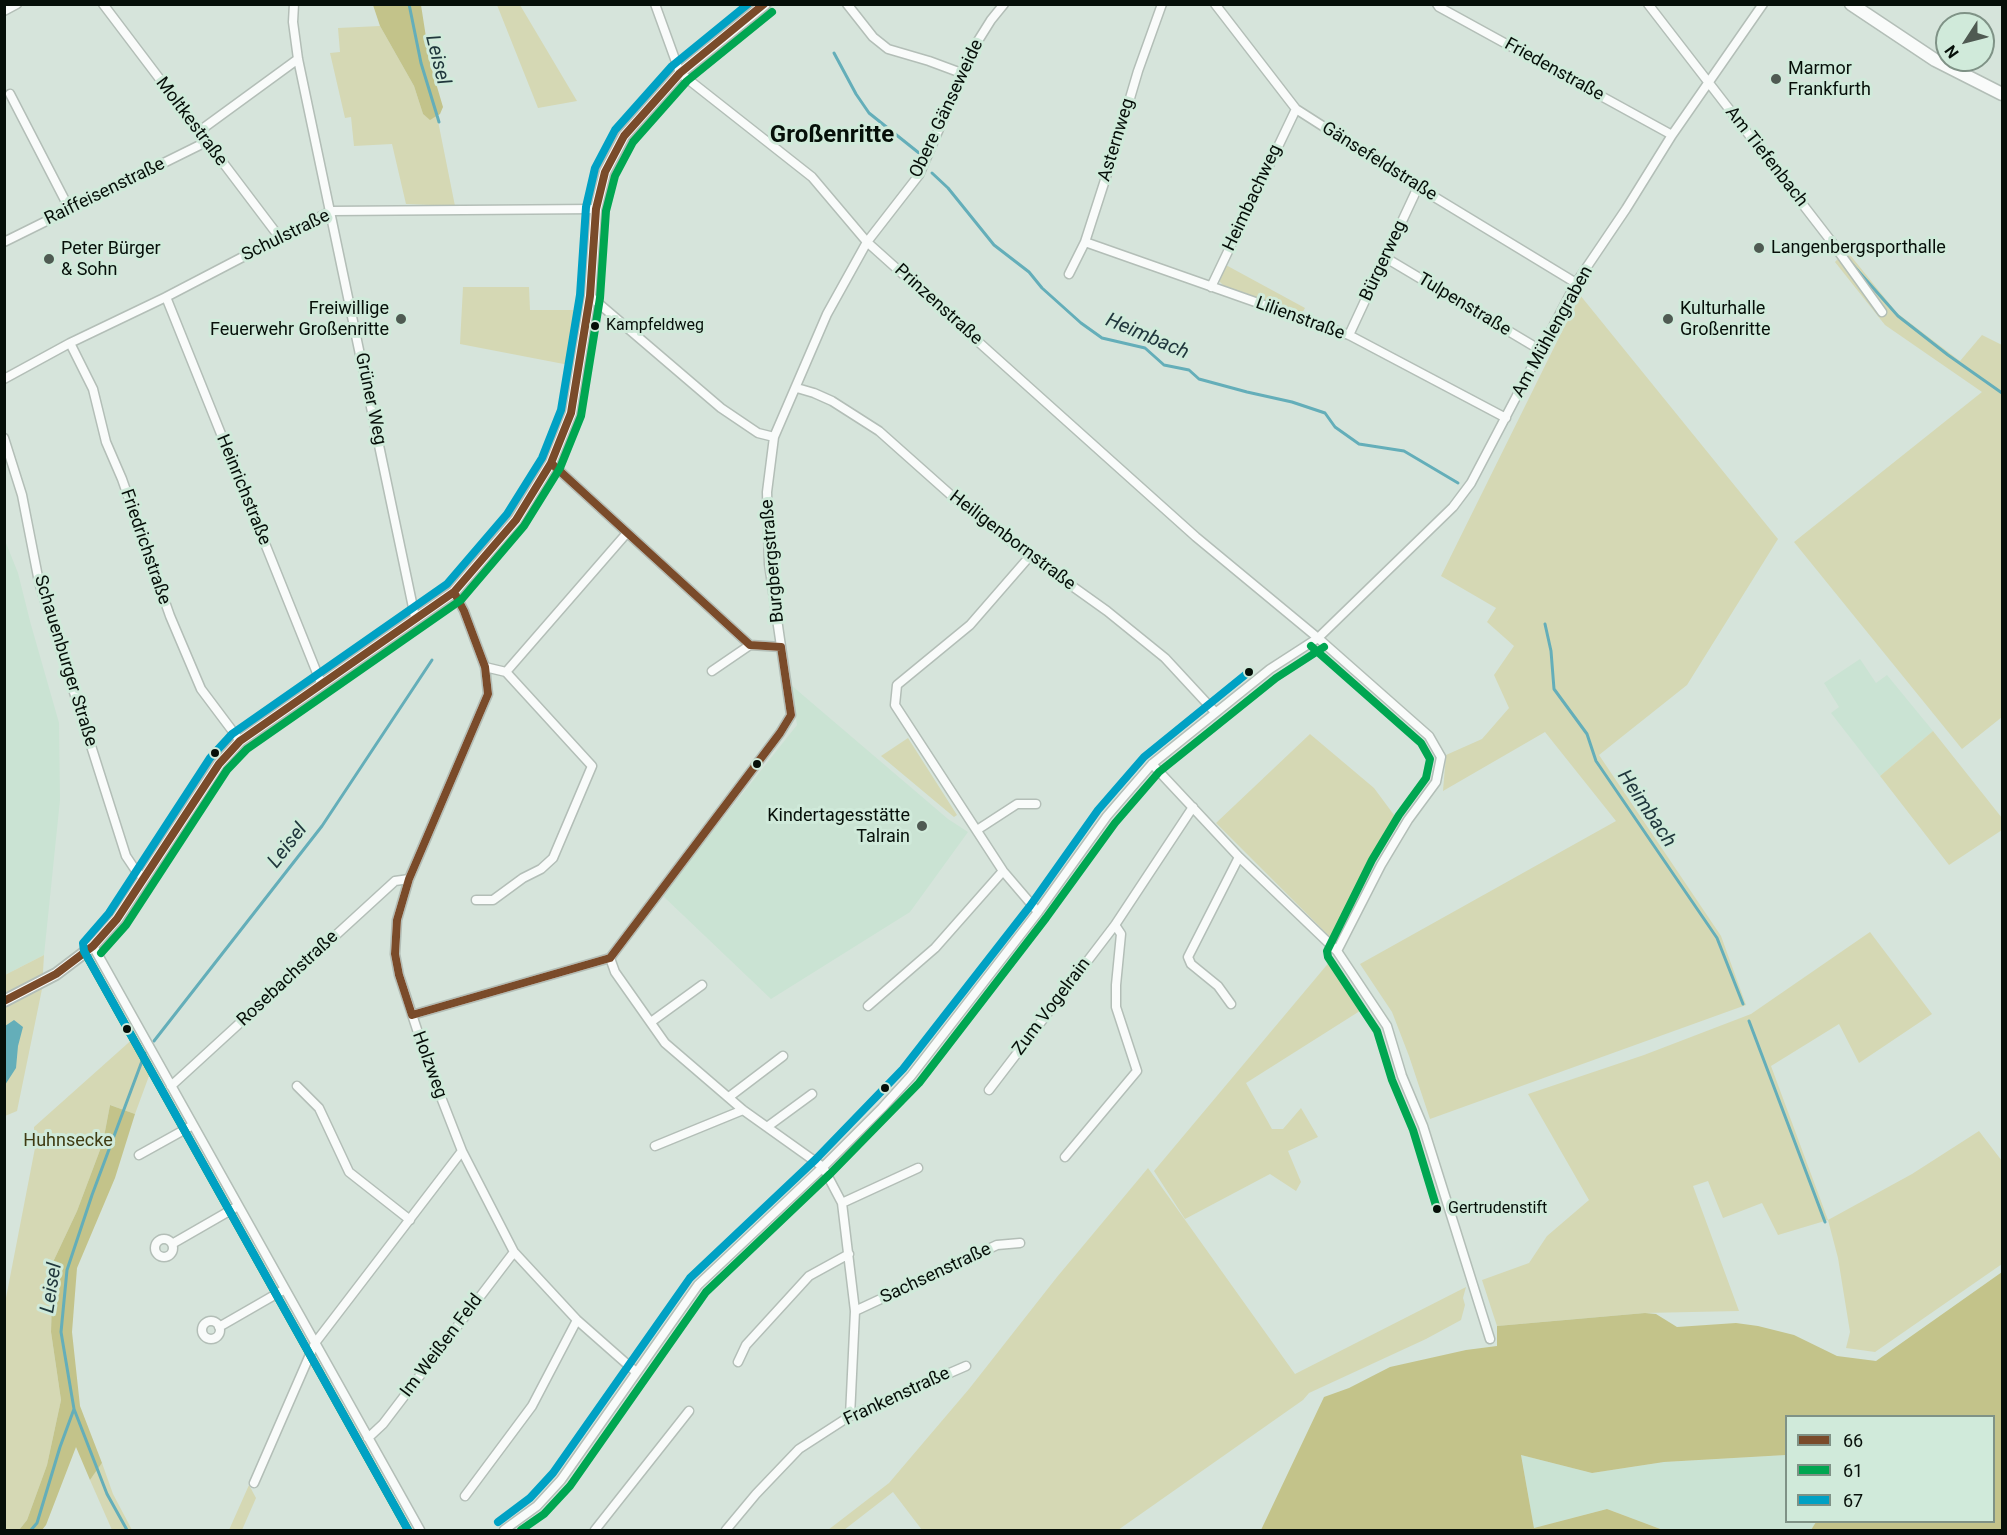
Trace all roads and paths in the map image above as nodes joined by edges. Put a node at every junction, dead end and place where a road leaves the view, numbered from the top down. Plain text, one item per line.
1 (17, 4) edge
2 (103, 4) edge
3 (294, 4) edge
4 (655, 4) edge
5 (765, 4) edge
6 (847, 4) edge
7 (1004, 4) edge
8 (1162, 4) edge
9 (1215, 4) edge
10 (1437, 4) edge
11 (1763, 4) edge
12 (1851, 4) edge
13 (1649, 6) edge
14 (4, 11) edge
15 (298, 59) junction
16 (680, 73) junction
17 (964, 74) junction
18 (1709, 83) junction
19 (10, 94) dead end
20 (2002, 94) edge
21 (1296, 109) junction
22 (198, 132) junction
23 (1672, 135) junction
24 (206, 142) junction
25 (1418, 187) junction
26 (596, 209) junction
27 (70, 210) junction
28 (331, 211) junction
29 (280, 238) junction
30 (4, 242) edge
31 (867, 242) junction
32 (1085, 242) junction
33 (1386, 258) junction
34 (1069, 274) dead end
35 (1576, 283) junction
36 (1211, 287) junction
37 (590, 296) junction
38 (166, 297) junction
39 (1882, 312) dead end
40 (1349, 335) junction
41 (70, 343) junction
42 (1542, 351) junction
43 (4, 379) edge
44 (797, 388) junction
45 (1506, 418) junction
46 (774, 437) junction
47 (4, 438) edge
48 (551, 462) junction
49 (626, 534) junction
50 (1030, 556) junction
51 (454, 592) junction
52 (415, 617) junction
53 (1318, 638) junction
54 (750, 645) junction
55 (781, 646) junction
56 (485, 667) junction
57 (507, 672) junction
58 (712, 672) dead end
59 (321, 683) junction
60 (1215, 712) junction
61 (240, 741) junction
62 (1152, 764) junction
63 (1036, 804) dead end
64 (1193, 807) junction
65 (977, 830) junction
66 (1239, 857) junction
67 (1003, 871) junction
68 (144, 877) junction
69 (409, 879) junction
70 (476, 900) dead end
71 (1038, 912) junction
72 (1115, 925) junction
73 (93, 946) junction
74 (1337, 951) junction
75 (610, 958) junction
76 (702, 985) dead end
77 (4, 1001) edge
78 (1231, 1005) dead end
79 (868, 1006) dead end
80 (412, 1015) junction
81 (651, 1022) junction
82 (783, 1056) dead end
83 (171, 1086) junction
84 (297, 1086) dead end
85 (989, 1090) dead end
86 (812, 1094) dead end
87 (729, 1097) junction
88 (743, 1110) junction
89 (193, 1125) junction
90 (767, 1127) junction
91 (655, 1146) dead end
92 (462, 1151) junction
93 (139, 1155) dead end
94 (1065, 1157) dead end
95 (823, 1167) junction
96 (918, 1168) dead end
97 (842, 1203) junction
98 (238, 1206) junction
99 (410, 1220) junction
100 (1020, 1243) dead end
101 (172, 1244) dead end
102 (514, 1252) junction
103 (849, 1254) junction
104 (285, 1289) junction
105 (855, 1311) junction
106 (577, 1320) junction
107 (219, 1327) dead end
108 (1490, 1340) dead end
109 (315, 1343) junction
110 (738, 1362) dead end
111 (966, 1366) dead end
112 (636, 1372) junction
113 (689, 1411) dead end
114 (850, 1416) junction
115 (368, 1438) junction
116 (255, 1483) dead end
117 (465, 1496) dead end
118 (420, 1530) edge
119 (504, 1530) edge
120 (595, 1530) edge
121 (726, 1530) edge

1 - 14 street
2 - 22 street, Moltkestraße
3 - 15 street, Grüner Weg
4 - 16 street
5 - 16 street
6 - 17 street
7 - 17 street, Obere Gänseweide
8 - 32 street, Asternweg
9 - 21 street, Gänsefeldstraße
10 - 23 street, Friedenstraße
11 - 18 street, Am Mühlengraben
12 - 20 main road
13 - 18 street, Am Tiefenbach
15 - 22 street
15 - 28 street, Grüner Weg
16 - 26 street
16 - 31 street, Prinzenstraße
17 - 31 street, Obere Gänseweide
18 - 23 street, Am Mühlengraben
18 - 39 street, Am Tiefenbach
19 - 27 street
21 - 25 street, Gänsefeldstraße
21 - 36 street, Heimbachweg
22 - 24 street, Moltkestraße
23 - 35 street, Am Mühlengraben
24 - 27 street, Raiffeisenstraße
24 - 29 street, Moltkestraße
25 - 33 street, Bürgerweg
25 - 35 street, Gänsefeldstraße
26 - 28 street, Schulstraße
26 - 37 street
27 - 30 street, Raiffeisenstraße
28 - 29 street, Schulstraße
28 - 52 street, Grüner Weg
29 - 38 street, Schulstraße
31 - 44 street, Burgbergstraße
31 - 53 street, Prinzenstraße
32 - 34 street, Asternweg
32 - 36 street, Lilienstraße
33 - 40 street, Bürgerweg
33 - 42 street, Tulpenstraße
35 - 42 street, Am Mühlengraben
36 - 40 street, Lilienstraße
37 - 46 street
37 - 48 street
38 - 41 street, Schulstraße
38 - 59 street, Heinrichstraße
40 - 45 street, Lilienstraße
41 - 43 street, Schulstraße
41 - 61 street, Friedrichstraße
42 - 45 street, Am Mühlengraben
44 - 46 street, Burgbergstraße
44 - 50 street, Heiligenbornstraße
45 - 53 street, Am Mühlengraben
46 - 55 street, Burgbergstraße
47 - 68 street, Schauenburger Straße
48 - 49 street
48 - 51 street
49 - 54 street
49 - 57 street
50 - 60 street, Heiligenbornstraße
50 - 65 street
51 - 52 street
51 - 56 street, Holzweg
52 - 59 street
53 - 60 street, Am Mühlengraben
53 - 74 street, Prinzenstraße
54 - 55 street
54 - 58 street
55 - 75 street, Burgbergstraße
56 - 57 street
56 - 69 street, Holzweg
57 - 70 street
59 - 61 street
60 - 62 street, Am Mühlengraben
61 - 68 street
62 - 64 street
62 - 71 street, Am Mühlengraben
63 - 65 street
64 - 66 street
64 - 72 street, Zum Vogelrain
65 - 67 street
66 - 74 street
66 - 78 street
67 - 71 street
67 - 79 street
68 - 73 street
69 - 80 street, Holzweg
69 - 83 street, Rosebachstraße
71 - 95 street, Am Mühlengraben
72 - 85 street, Zum Vogelrain
72 - 94 street, Zum Vogelrain
73 - 77 street
73 - 83 street
74 - 108 street
75 - 80 street
75 - 81 street
76 - 81 street
80 - 92 street, Holzweg
81 - 87 street
82 - 87 street
83 - 89 street
84 - 99 street
86 - 90 street
87 - 88 street
88 - 90 street
88 - 91 street
89 - 93 street
89 - 98 street
90 - 95 street
92 - 99 street
92 - 102 street, Holzweg
95 - 97 street, Sachsenstraße
95 - 112 street, Am Mühlengraben
96 - 97 street
97 - 103 street, Sachsenstraße
98 - 101 street
98 - 104 street
99 - 109 street
100 - 105 street, Sachsenstraße
102 - 106 street, Holzweg
102 - 115 street, Im Weißen Feld
103 - 105 street, Sachsenstraße
103 - 110 street
104 - 107 street
104 - 109 street
105 - 114 street, Sachsenstraße
106 - 112 street, Holzweg
106 - 117 street
109 - 115 street
109 - 116 street
111 - 114 street, Frankenstraße
112 - 119 street, Am Mühlengraben
113 - 120 street
114 - 121 street, Frankenstraße
115 - 118 street

